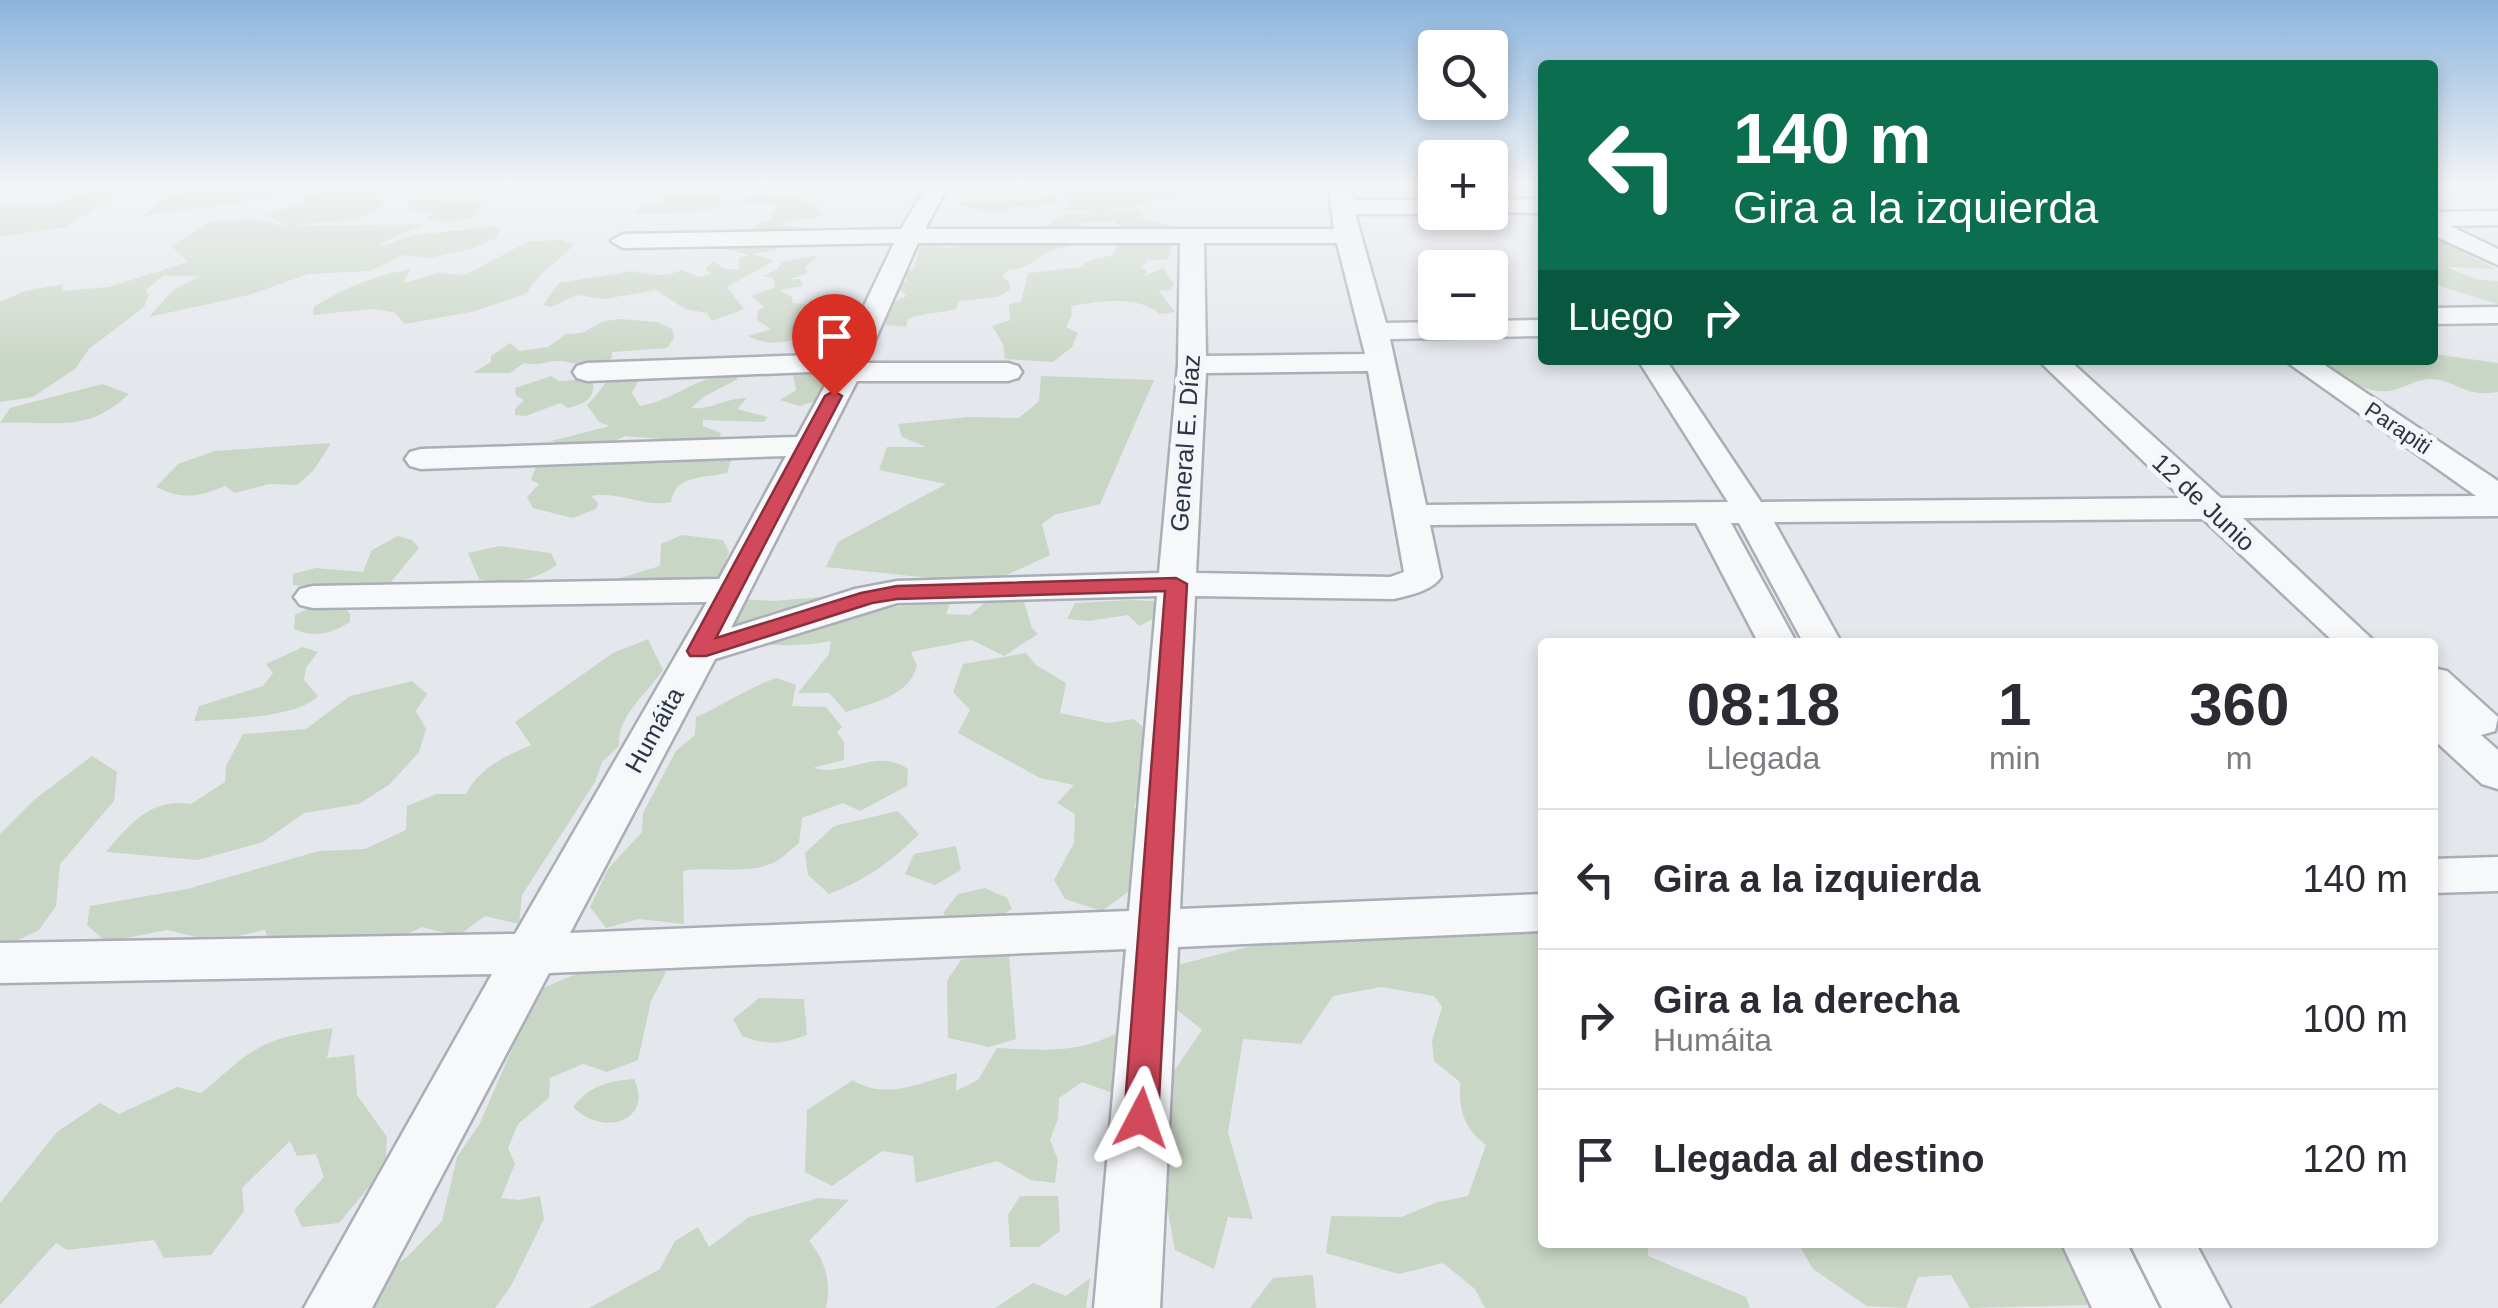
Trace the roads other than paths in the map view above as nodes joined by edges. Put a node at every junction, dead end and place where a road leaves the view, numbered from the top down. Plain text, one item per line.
1 (905, 245) edge
2 (1192, 245) edge
3 (1351, 245) edge
4 (2474, 245) edge
5 (2498, 258) edge
6 (2498, 315) edge
7 (2438, 316) edge
8 (1538, 328) edge
9 (1375, 331) junction
10 (1380, 362) junction
11 (1192, 365) junction
12 (1655, 365) edge
13 (2058, 365) edge
14 (2305, 365) edge
15 (848, 367) junction
16 (588, 372) dead end
17 (1008, 372) dead end
18 (807, 446) junction
19 (420, 458) dead end
20 (2498, 496) edge
21 (2498, 506) edge
22 (2230, 515) junction
23 (1712, 520) junction
24 (1754, 520) junction
25 (2498, 521) edge
26 (1412, 525) junction
27 (1176, 584) junction
28 (732, 590) junction
29 (313, 597) dead end
30 (1775, 638) edge
31 (1820, 638) edge
32 (2352, 638) edge
33 (2384, 638) edge
34 (698, 651) junction
35 (2438, 685) edge
36 (2438, 719) edge
37 (2498, 738) edge
38 (2498, 774) edge
39 (2498, 874) edge
40 (2438, 876) edge
41 (1538, 913) edge
42 (1155, 929) junction
43 (531, 954) junction
44 (0, 963) edge
45 (2095, 1248) edge
46 (2163, 1248) edge
47 (337, 1308) edge
48 (1127, 1308) edge
49 (2126, 1308) edge
50 (2198, 1308) edge

1 - 15 street, Humáita
2 - 11 street, General E. Díaz
3 - 9 street
4 - 5 street
6 - 7 street
8 - 9 street
9 - 10 street
10 - 11 street
10 - 26 street
11 - 27 street, General E. Díaz
12 - 24 street
13 - 22 street, 12 de Junio
14 - 20 street, Parapiti
15 - 16 street
15 - 17 street
15 - 18 street, Humáita
18 - 19 street
18 - 28 street, Humáita
21 - 22 street
22 - 24 street
22 - 25 street
22 - 32 street, 12 de Junio
22 - 33 street, 12 de Junio
23 - 24 street
23 - 26 street
23 - 30 street
24 - 31 street
26 - 27 street
27 - 34 street
27 - 42 street, General E. Díaz
28 - 29 street
28 - 34 street, Humáita
34 - 43 street, Humáita
35 - 37 street
36 - 38 street
39 - 40 street
41 - 42 street
42 - 43 street
42 - 48 street, General E. Díaz
43 - 44 street
43 - 47 street, Humáita
45 - 49 street
46 - 50 street

